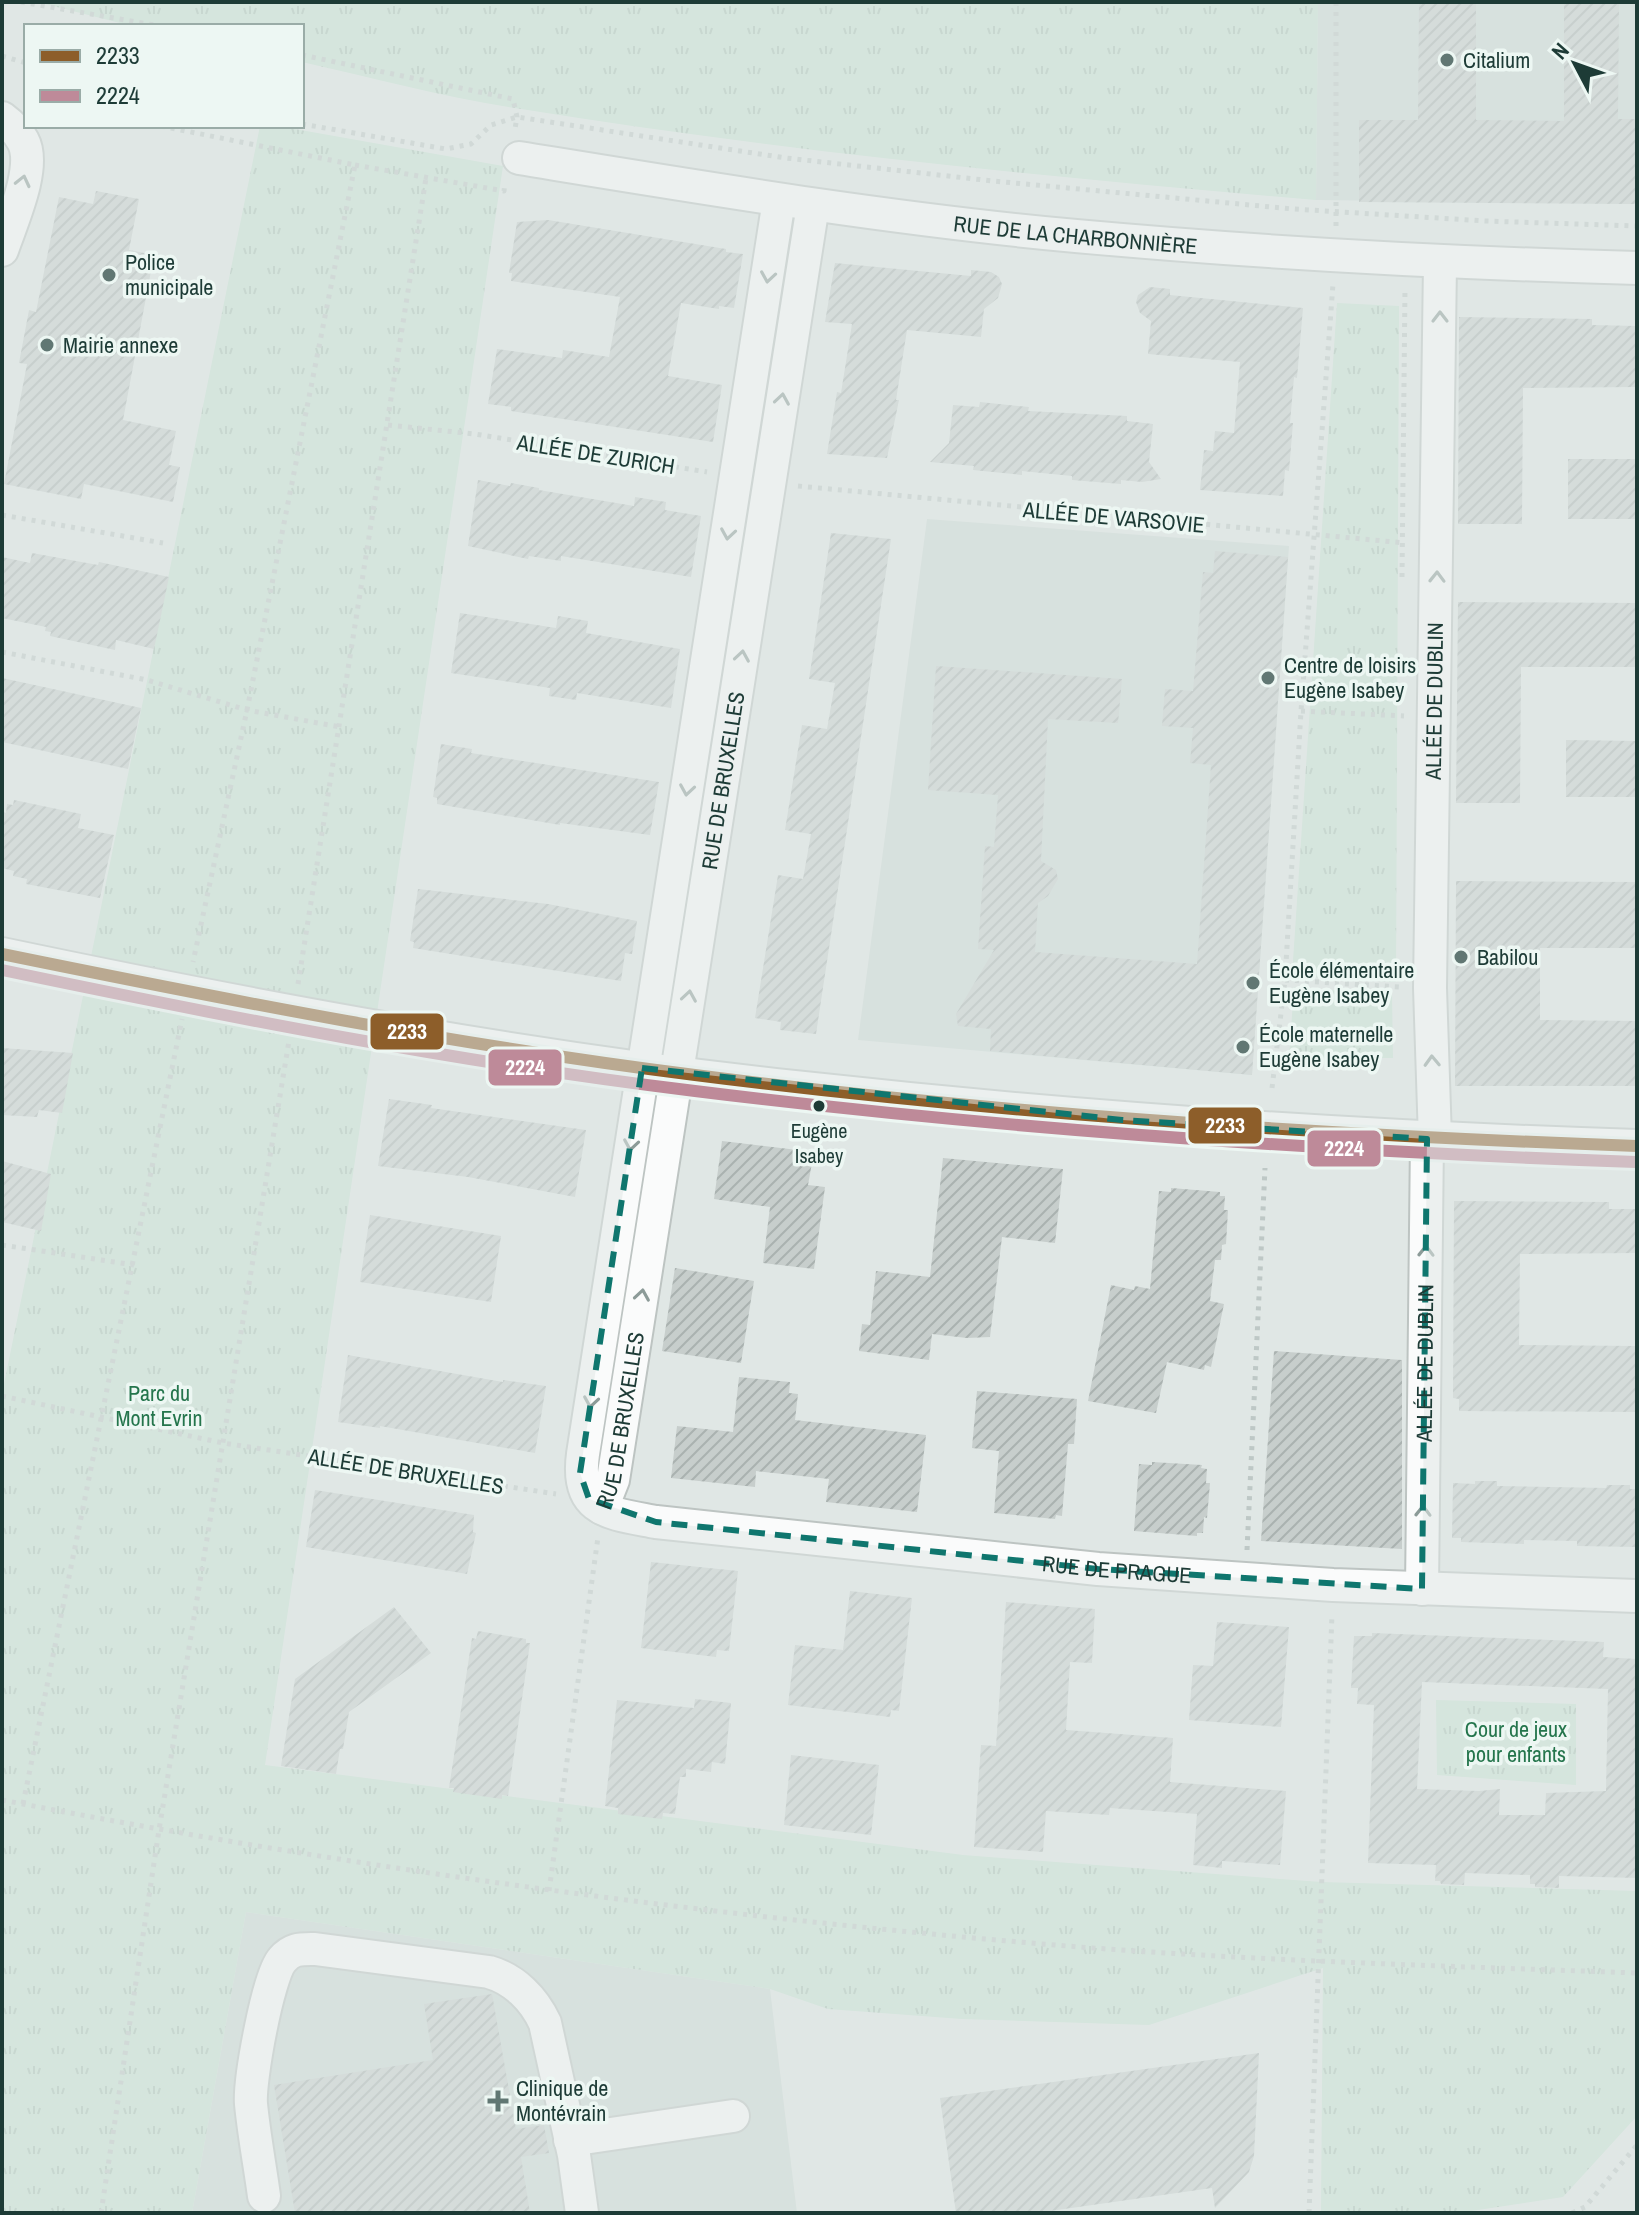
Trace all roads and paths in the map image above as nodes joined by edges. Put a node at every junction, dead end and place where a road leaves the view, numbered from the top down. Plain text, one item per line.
1 (21, 2) edge
2 (1336, 2) edge
3 (148, 24) edge
4 (304, 55) edge
5 (2, 56) edge
6 (24, 62) edge
7 (517, 117) junction
8 (2, 118) edge
9 (304, 124) edge
10 (171, 128) edge
11 (513, 155) junction
12 (355, 165) junction
13 (426, 178) junction
14 (779, 200) junction
15 (813, 205) junction
16 (1336, 211) junction
17 (1637, 226) edge
18 (2, 250) edge
19 (1335, 256) junction
20 (1440, 263) junction
21 (1637, 268) edge
22 (388, 425) junction
23 (717, 474) dead end
24 (790, 486) dead end
25 (2, 515) edge
26 (1314, 536) junction
27 (163, 543) dead end
28 (1438, 545) junction
29 (2, 652) edge
30 (247, 710) junction
31 (1301, 711) junction
32 (1435, 718) junction
33 (340, 727) junction
34 (2, 954) edge
35 (1285, 980) junction
36 (1430, 988) junction
37 (187, 992) junction
38 (293, 1012) junction
39 (642, 1068) junction
40 (677, 1073) junction
41 (1272, 1088) dead end
42 (1431, 1139) junction
43 (1637, 1146) edge
44 (1265, 1168) dead end
45 (2, 1245) edge
46 (134, 1265) junction
47 (2, 1396) edge
48 (102, 1418) junction
49 (223, 1443) junction
50 (595, 1504) junction
51 (1246, 1579) junction
52 (1333, 1585) junction
53 (1422, 1589) junction
54 (1637, 1596) edge
55 (2, 1800) edge
56 (23, 1804) junction
57 (159, 1830) junction
58 (549, 1891) junction
59 (1317, 1962) junction
60 (1637, 1973) edge
61 (733, 2116) dead end
62 (570, 2140) junction
63 (1637, 2145) edge
64 (264, 2196) dead end
65 (101, 2213) edge
66 (582, 2213) edge
67 (1309, 2213) edge
68 (1572, 2213) edge

1 - 3 path
2 - 16 path
4 - 7 path
5 - 6 path
7 - 9 path
7 - 11 path
7 - 16 path
18 -> 8 street
10 - 12 path
11 - 13 path
11 - 14 street, RUE DE LA CHARBONNIÈRE
12 - 13 path
12 - 30 path
13 - 22 path
14 - 15 street, RUE DE LA CHARBONNIÈRE
14 -> 39 street, RUE DE BRUXELLES
15 - 19 street, RUE DE LA CHARBONNIÈRE
40 -> 15 street, RUE DE BRUXELLES
16 - 17 path
16 - 19 path
19 - 20 street, RUE DE LA CHARBONNIÈRE
19 - 26 path
20 - 21 street, RUE DE LA CHARBONNIÈRE
28 -> 20 street, ALLÉE DE DUBLIN
22 - 23 path, ALLÉE DE ZURICH
22 - 33 path
24 - 26 path, ALLÉE DE VARSOVIE
25 - 27 path
26 - 28 path, ALLÉE DE VARSOVIE
26 - 31 path
32 -> 28 street, ALLÉE DE DUBLIN
29 - 30 path
30 - 33 path
30 - 37 path
31 - 32 path
31 - 35 path
32 - 36 street, ALLÉE DE DUBLIN
33 - 38 path
34 - 37 street
35 - 36 path
35 - 41 path
42 -> 36 street, ALLÉE DE DUBLIN
37 - 38 street
37 - 46 path
38 - 39 street
38 - 49 path
39 - 40 street
39 -> 50 street, RUE DE BRUXELLES
40 - 42 street
50 -> 40 street, RUE DE BRUXELLES
42 - 43 street
53 -> 42 street, ALLÉE DE DUBLIN
44 - 51 path
45 - 46 path
46 - 48 path
47 - 48 path, ALLÉE DE BRUXELLES
48 - 49 path, ALLÉE DE BRUXELLES
48 - 56 path
49 - 50 path, ALLÉE DE BRUXELLES
49 - 57 path
50 - 51 street, RUE DE PRAGUE
50 - 58 path
51 - 52 street, RUE DE PRAGUE
52 - 53 street, RUE DE PRAGUE
52 - 59 path
53 - 54 street, RUE DE PRAGUE
55 - 56 path
56 - 57 path
57 - 58 path
57 - 65 path
58 - 59 path
59 - 60 path
59 - 67 path
61 - 62 street
62 - 64 street
62 - 66 street
63 - 68 path

